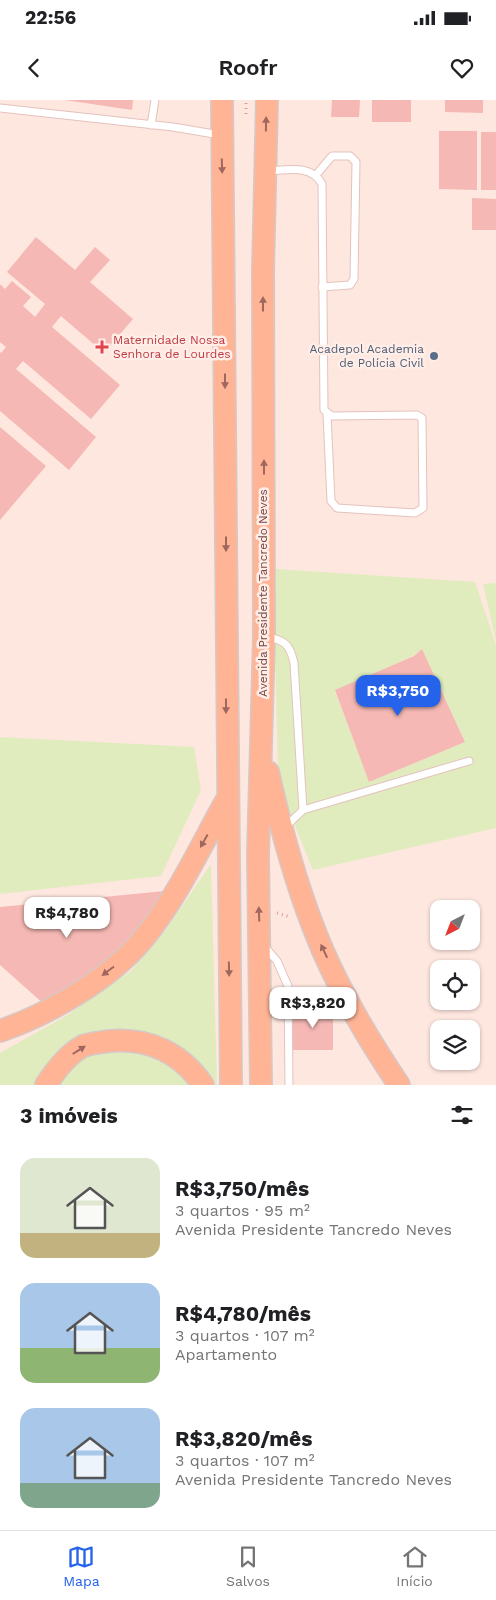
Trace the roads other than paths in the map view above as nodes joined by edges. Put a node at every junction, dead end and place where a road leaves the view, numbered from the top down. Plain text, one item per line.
1 (154, 100) edge
2 (222, 100) edge
3 (268, 100) edge
4 (0, 108) edge
5 (151, 125) junction
6 (221, 135) junction
7 (265, 171) junction
8 (316, 175) junction
9 (322, 287) junction
10 (327, 414) junction
11 (264, 636) junction
12 (261, 743) junction
13 (469, 761) dead end
14 (227, 798) junction
15 (303, 810) junction
16 (281, 830) junction
17 (260, 942) junction
18 (0, 1031) edge
19 (46, 1085) edge
20 (203, 1085) edge
21 (231, 1085) edge
22 (261, 1085) edge
23 (290, 1085) edge
24 (399, 1085) edge

1 - 5 lane
2 - 6 main road
7 -> 3 main road, Avenida Presidente Tancredo Neves
4 - 5 lane
5 - 6 lane
6 -> 14 main road
7 - 8 lane
11 -> 7 main road, Avenida Presidente Tancredo Neves
8 - 9 lane
8 - 9 lane
9 - 10 lane
10 - 10 lane
11 - 12 main road, Avenida Presidente Tancredo Neves
11 - 15 lane
12 - 16 main road
17 -> 12 main road, Avenida Presidente Tancredo Neves
13 - 15 lane
14 -> 18 main road
14 -> 21 main road
15 - 16 lane
24 -> 16 main road
17 - 22 main road, Avenida Presidente Tancredo Neves
17 - 23 lane
19 -> 20 main road

